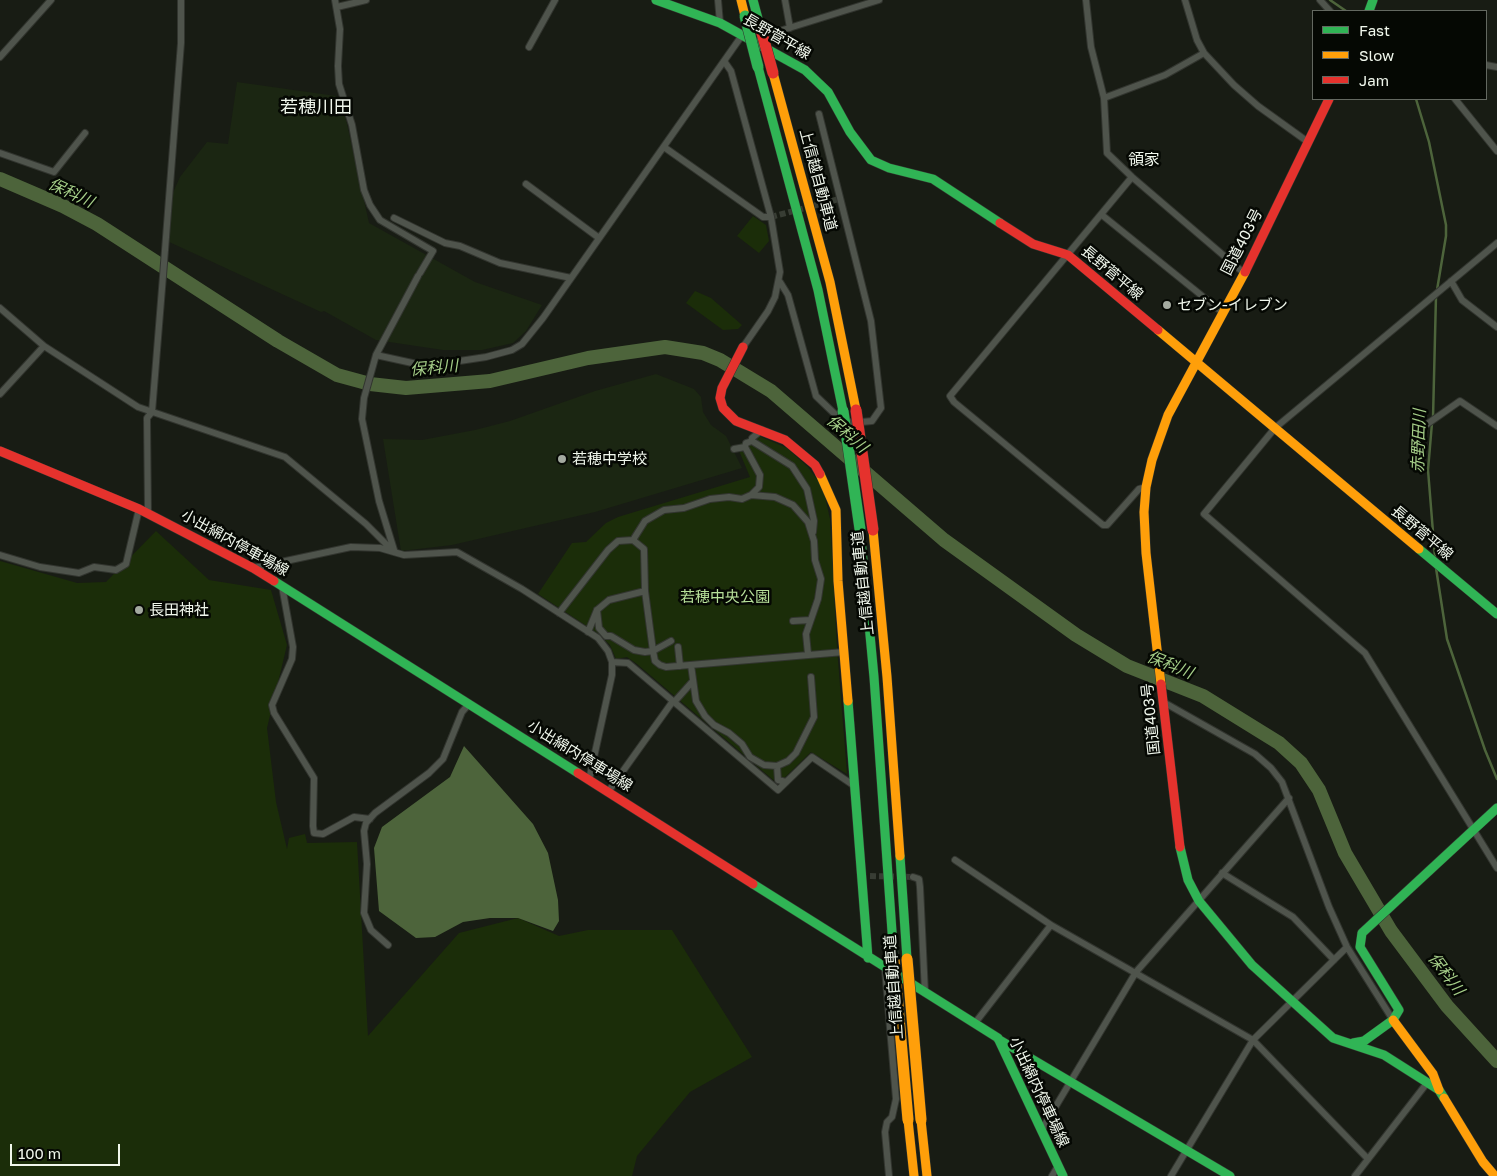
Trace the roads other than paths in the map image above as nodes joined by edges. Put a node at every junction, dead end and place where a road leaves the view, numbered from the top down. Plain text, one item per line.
1 (51, 0) edge
2 (181, 0) edge
3 (366, 0) edge
4 (555, 0) edge
5 (656, 0) edge
6 (718, 0) edge
7 (740, 0) edge
8 (753, 0) edge
9 (785, 0) edge
10 (879, 0) edge
11 (1086, 0) edge
12 (1185, 0) edge
13 (1320, 0) edge
14 (336, 4) edge
15 (1329, 10) edge
16 (720, 23) junction
17 (790, 28) junction
18 (743, 34) junction
19 (529, 47) dead end
20 (1204, 53) junction
21 (0, 57) edge
22 (724, 61) junction
23 (1104, 98) junction
24 (1329, 100) edge
25 (1456, 100) edge
26 (819, 114) dead end
27 (85, 133) dead end
28 (1308, 142) junction
29 (664, 147) junction
30 (1497, 151) edge
31 (0, 153) edge
32 (1132, 178) junction
33 (526, 184) dead end
34 (1102, 215) junction
35 (771, 217) junction
36 (394, 218) dead end
37 (599, 238) junction
38 (1497, 243) edge
39 (1068, 255) junction
40 (1244, 273) junction
41 (571, 278) junction
42 (1451, 281) junction
43 (780, 282) junction
44 (0, 308) edge
45 (1222, 312) junction
46 (1497, 327) edge
47 (44, 346) junction
48 (743, 346) joint
49 (376, 355) junction
50 (1195, 363) junction
51 (0, 394) edge
52 (152, 412) junction
53 (1497, 426) edge
54 (1275, 428) junction
55 (762, 430) junction
56 (1413, 434) dead end
57 (752, 441) junction
58 (745, 447) junction
59 (734, 449) dead end
60 (0, 451) edge
61 (1146, 487) junction
62 (751, 495) junction
63 (143, 511) junction
64 (812, 536) junction
65 (633, 540) junction
66 (394, 551) junction
67 (0, 555) edge
68 (253, 568) junction
69 (282, 586) junction
70 (645, 591) junction
71 (598, 610) junction
72 (559, 613) junction
73 (1497, 614) edge
74 (810, 620) junction
75 (793, 621) dead end
76 (588, 632) junction
77 (671, 641) dead end
78 (678, 647) dead end
79 (653, 651) junction
80 (844, 652) junction
81 (808, 654) junction
82 (612, 662) junction
83 (691, 665) junction
84 (680, 666) junction
85 (811, 677) dead end
86 (693, 681) junction
87 (674, 700) junction
88 (1164, 702) junction
89 (469, 704) junction
90 (776, 766) junction
91 (589, 780) junction
92 (778, 780) junction
93 (770, 782) junction
94 (786, 782) junction
95 (853, 785) junction
96 (608, 792) junction
97 (1289, 798) junction
98 (1497, 808) edge
99 (370, 819) junction
100 (1473, 830) junction
101 (955, 860) dead end
102 (1497, 868) edge
103 (1222, 874) junction
104 (913, 877) dead end
105 (1198, 901) junction
106 (1051, 925) junction
107 (388, 945) dead end
108 (1347, 947) junction
109 (868, 958) junction
110 (1334, 960) junction
111 (885, 969) junction
112 (1136, 972) junction
113 (925, 993) junction
114 (1290, 1001) junction
115 (1393, 1020) junction
116 (975, 1023) junction
117 (998, 1038) junction
118 (1253, 1040) junction
119 (1353, 1043) junction
120 (1070, 1082) junction
121 (1427, 1083) junction
122 (1439, 1090) junction
123 (1041, 1131) junction
124 (1186, 1149) junction
125 (1368, 1159) junction
126 (1058, 1173) edge
127 (888, 1176) edge
128 (914, 1176) edge
129 (927, 1176) edge
130 (1171, 1176) edge
131 (1230, 1176) edge
132 (1355, 1176) edge
133 (1495, 1176) edge

1 - 21 street
2 - 52 street
3 - 14 street
4 - 19 street
5 - 16 main road, 長野菅平線
6 - 16 street
7 - 128 main road, 上信越自動車道, bridge
8 - 129 main road, 上信越自動車道, bridge
9 - 17 street
10 - 17 street
11 - 23 street
12 - 20 street
13 - 15 street
14 - 49 street
16 - 18 main road, 長野菅平線
17 - 18 street
18 - 22 street
18 - 39 main road, 長野菅平線
20 - 23 street
20 - 28 street
22 - 29 street
22 - 35 street
23 - 32 street
24 - 28 main road, 国道403号
25 - 30 street
26 - 43 street
27 - 31 street
28 - 40 main road, 国道403号
29 - 35 street
29 - 37 street
32 - 34 street
32 - 40 street
33 - 37 street
34 - 39 street
34 - 45 street
35 - 43 street
36 - 41 street
37 - 41 street
38 - 42 street
39 - 50 main road, 長野菅平線
39 - 61 street
40 - 45 main road, 国道403号
41 - 49 street
42 - 46 street
42 - 54 street
43 - 48 street
44 - 47 street
45 - 50 main road, 国道403号
47 - 51 street
47 - 52 street
48 - 55 main road
49 - 66 street
50 - 54 main road, 長野菅平線
50 - 61 main road, 国道403号
52 - 63 street
52 - 66 street
53 - 56 street
54 - 73 main road, 長野菅平線
54 - 100 street
55 - 57 street
55 - 80 main road
57 - 58 street
57 - 64 street
58 - 59 street
58 - 62 street
60 - 63 main road, 小出綿内停車場線
61 - 88 main road, 国道403号
62 - 64 street
62 - 65 street
63 - 67 street
63 - 68 main road, 小出綿内停車場線
64 - 74 street
65 - 70 street
65 - 72 street
66 - 68 street
66 - 72 street
68 - 69 main road, 小出綿内停車場線
69 - 89 main road, 小出綿内停車場線
69 - 99 street
70 - 71 street
70 - 79 street
71 - 76 street
71 - 79 street
72 - 76 street
74 - 75 street
74 - 81 street
76 - 82 street
77 - 79 street
78 - 84 street
79 - 84 street
80 - 81 street
80 - 95 main road
81 - 83 street
82 - 87 street
82 - 91 street
83 - 84 street
83 - 86 street
85 - 90 street
86 - 87 street
86 - 90 street
87 - 93 street
87 - 96 street
88 - 97 street
88 - 105 main road, 国道403号
89 - 91 main road, 小出綿内停車場線
89 - 99 street
90 - 92 street
91 - 96 main road, 小出綿内停車場線
92 - 93 street
92 - 94 street
93 - 94 street
94 - 95 street
95 - 109 main road
96 - 109 main road, 小出綿内停車場線
97 - 103 street
97 - 108 street
98 - 100 main road
99 - 107 street
100 - 102 street
100 - 115 main road
101 - 106 street
103 - 105 street
103 - 110 street
104 - 113 street
105 - 112 street
105 - 114 main road, 国道403号
106 - 112 street
106 - 116 street
108 - 110 street
108 - 115 street
109 - 111 main road, 小出綿内停車場線
110 - 114 street
111 - 113 main road, 小出綿内停車場線
111 - 127 street
112 - 118 street
112 - 120 street
113 - 116 main road, 小出綿内停車場線
114 - 118 street
114 - 119 main road, 国道403号
115 - 119 main road
115 - 122 main road
116 - 117 main road, 小出綿内停車場線
117 - 120 main road
117 - 123 main road, 小出綿内停車場線
118 - 124 street
118 - 125 street
119 - 121 main road, 国道403号
120 - 123 street
120 - 124 main road
121 - 122 main road, 国道403号
121 - 125 street
122 - 133 main road, 国道403号
123 - 126 main road, 小出綿内停車場線
124 - 130 street
124 - 131 main road
125 - 132 street

